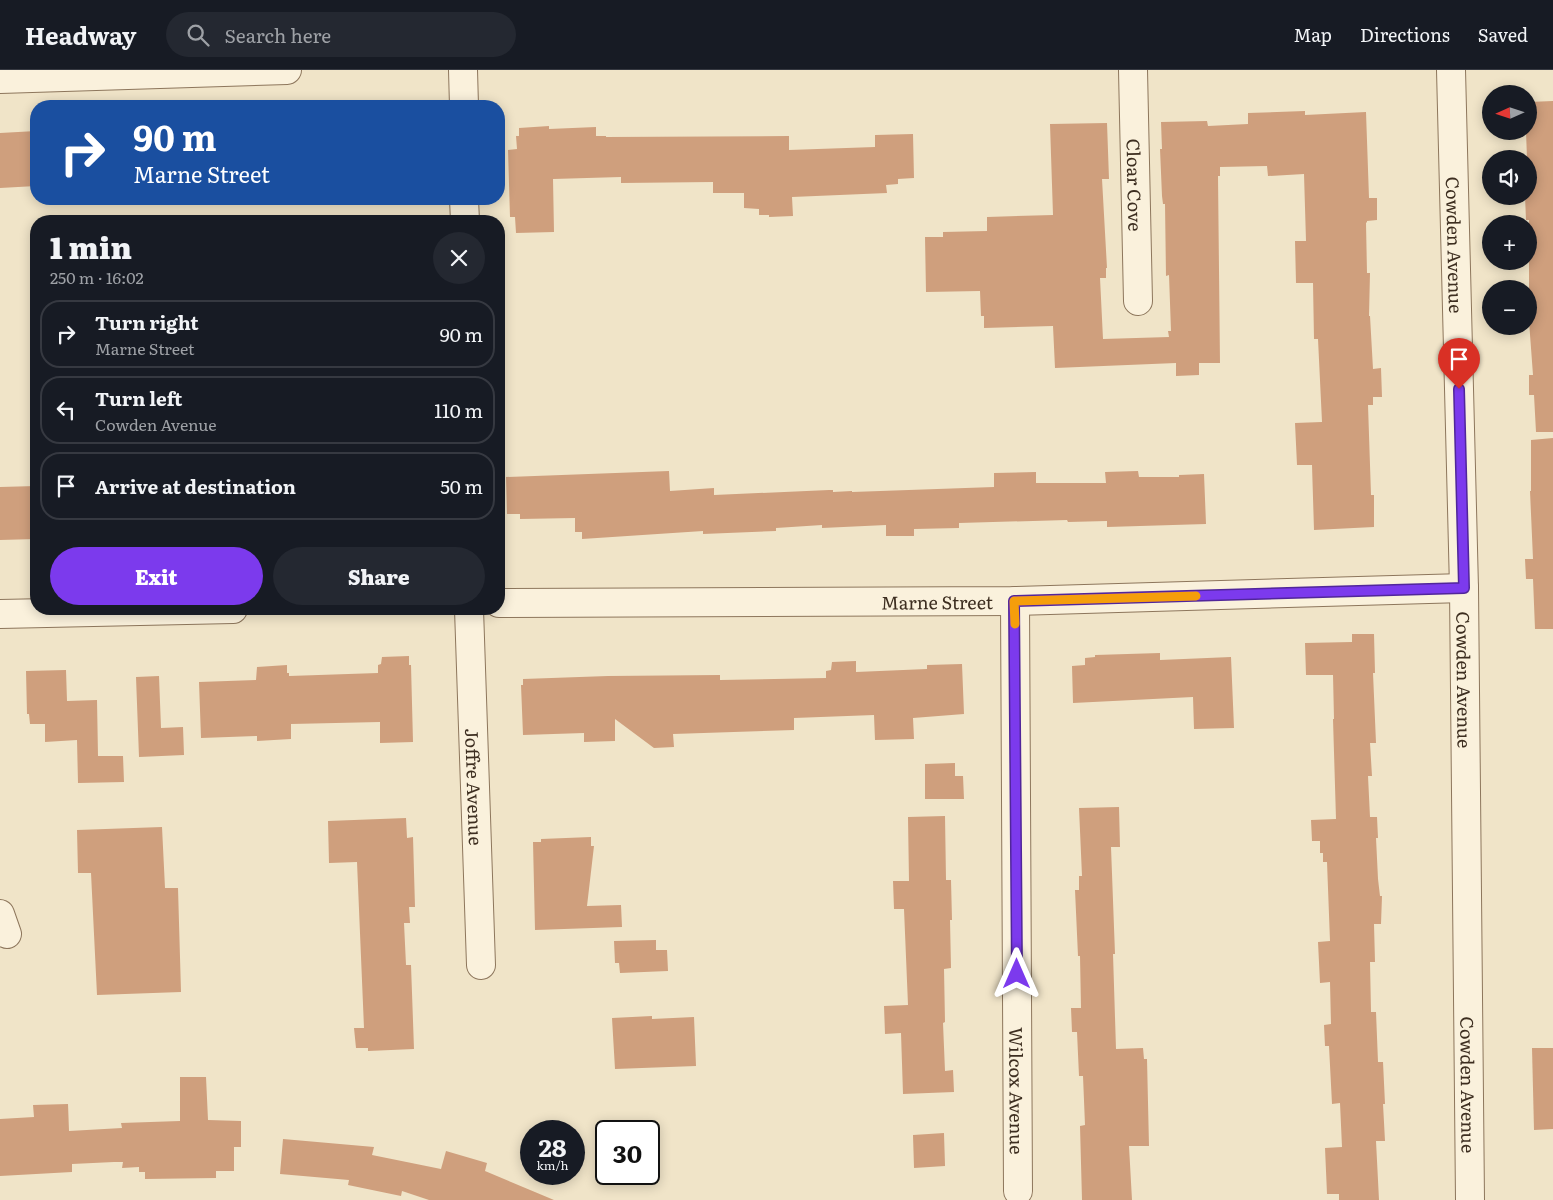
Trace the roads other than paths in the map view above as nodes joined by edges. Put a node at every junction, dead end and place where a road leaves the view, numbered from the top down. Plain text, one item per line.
1 (288, 70) edge
2 (463, 70) edge
3 (1133, 70) edge
4 (1451, 70) edge
5 (0, 79) edge
6 (464, 100) edge
7 (1138, 301) dead end
8 (1464, 588) junction
9 (1014, 601) junction
10 (505, 603) edge
11 (30, 613) edge
12 (0, 614) edge
13 (469, 615) edge
14 (480, 965) dead end
15 (1018, 1191) dead end
16 (1470, 1200) edge

1 - 5 street
2 - 6 street
3 - 7 street, Cloar Cove
4 - 8 street, Cowden Avenue
8 - 9 street, Marne Street
8 - 16 street, Cowden Avenue
9 - 10 street, Marne Street
9 - 15 street, Wilcox Avenue
11 - 12 street
13 - 14 street, Joffre Avenue

